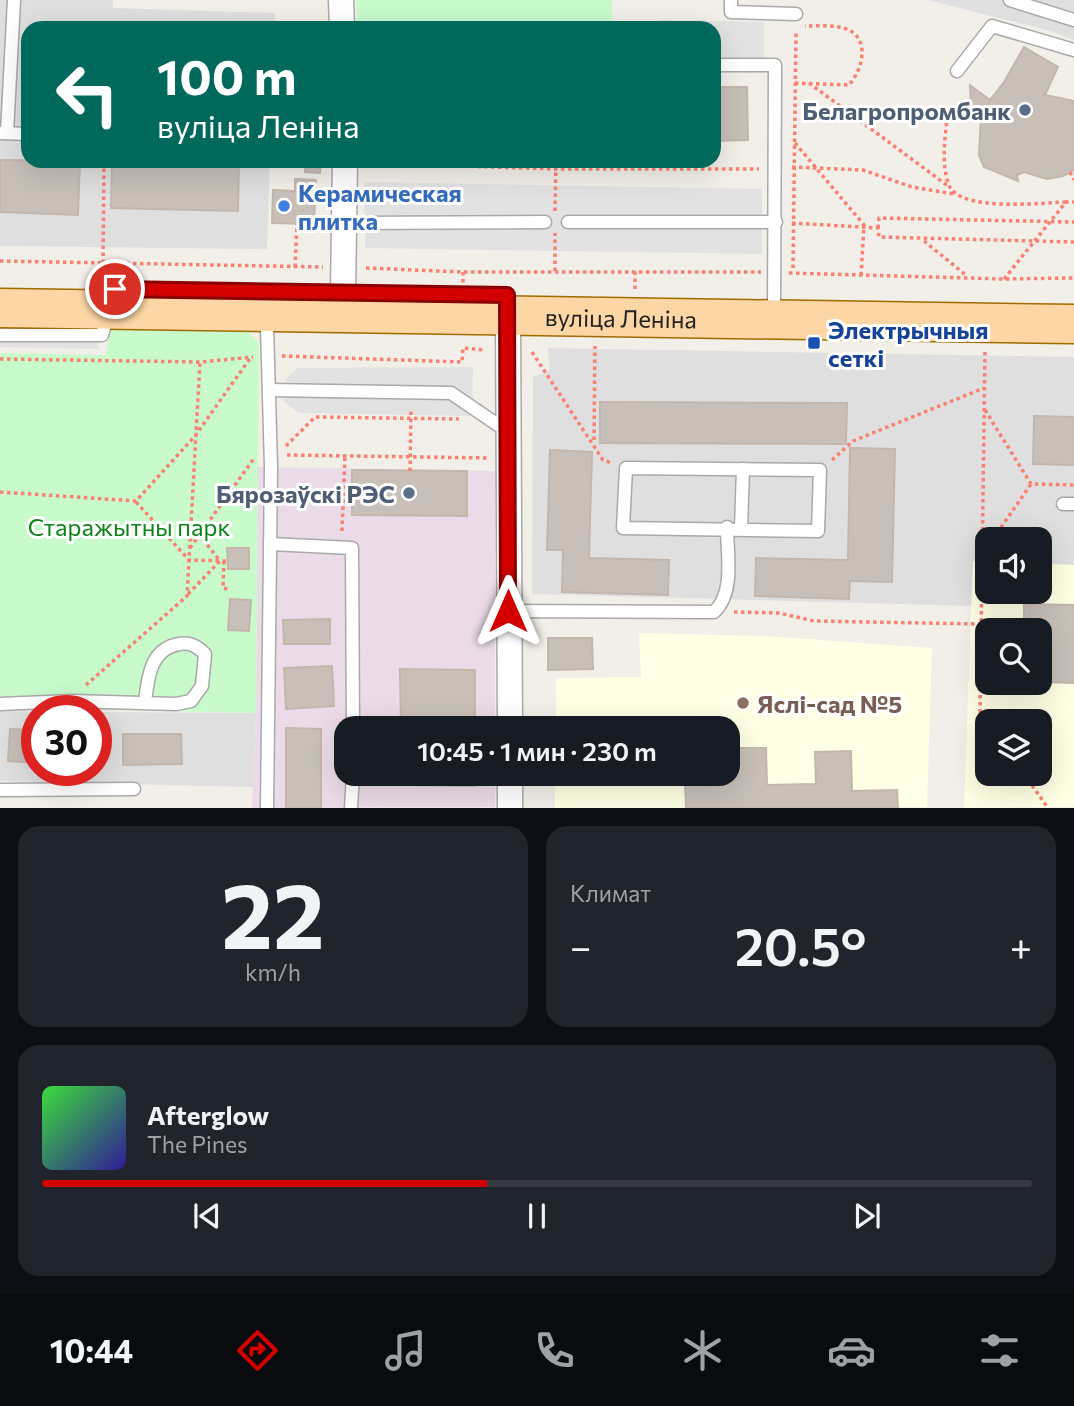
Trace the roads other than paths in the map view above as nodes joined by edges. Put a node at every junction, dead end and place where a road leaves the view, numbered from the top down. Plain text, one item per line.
1 (14, 0) edge
2 (341, 0) edge
3 (731, 0) edge
4 (1010, 0) edge
5 (796, 13) dead end
6 (1074, 20) edge
7 (342, 21) edge
8 (1074, 50) edge
9 (721, 65) edge
10 (957, 71) dead end
11 (3, 133) edge
12 (21, 134) edge
13 (345, 168) edge
14 (545, 222) dead end
15 (568, 222) dead end
16 (776, 222) junction
17 (346, 223) junction
18 (110, 287) junction
19 (0, 289) edge
20 (343, 291) junction
21 (780, 297) junction
22 (266, 301) junction
23 (1074, 302) edge
24 (508, 305) junction
25 (0, 308) edge
26 (1074, 324) edge
27 (0, 335) edge
28 (269, 390) junction
29 (509, 429) junction
30 (743, 469) junction
31 (727, 527) junction
32 (741, 528) junction
33 (270, 544) junction
34 (508, 611) junction
35 (145, 702) junction
36 (0, 704) edge
37 (353, 716) edge
38 (510, 716) edge
39 (352, 786) edge
40 (510, 786) edge
41 (134, 789) dead end
42 (0, 790) edge
43 (267, 807) edge
44 (351, 807) edge
45 (510, 807) edge

1 - 11 lane
2 - 7 street
3 - 5 lane
4 - 6 lane
8 - 10 lane
9 - 16 lane
11 - 12 lane
13 - 17 street
14 - 17 lane
15 - 16 lane
16 - 21 lane
17 - 20 street
18 - 19 main road, вуліца Леніна
18 - 22 main road, вуліца Леніна
18 - 25 main road, вуліца Леніна
18 - 27 lane
20 - 22 main road, вуліца Леніна
20 - 24 main road, вуліца Леніна
21 - 23 main road, вуліца Леніна
21 - 24 main road, вуліца Леніна
21 - 24 main road, вуліца Леніна
21 - 26 main road, вуліца Леніна
22 - 28 lane
24 - 29 street
28 - 29 lane
28 - 33 lane
29 - 34 street
30 - 31 lane
30 - 32 lane
30 - 32 lane
31 - 32 lane
31 - 34 lane
33 - 37 lane
33 - 43 lane
34 - 38 street
35 - 35 lane
35 - 36 lane
39 - 44 lane
40 - 45 street
41 - 42 lane

